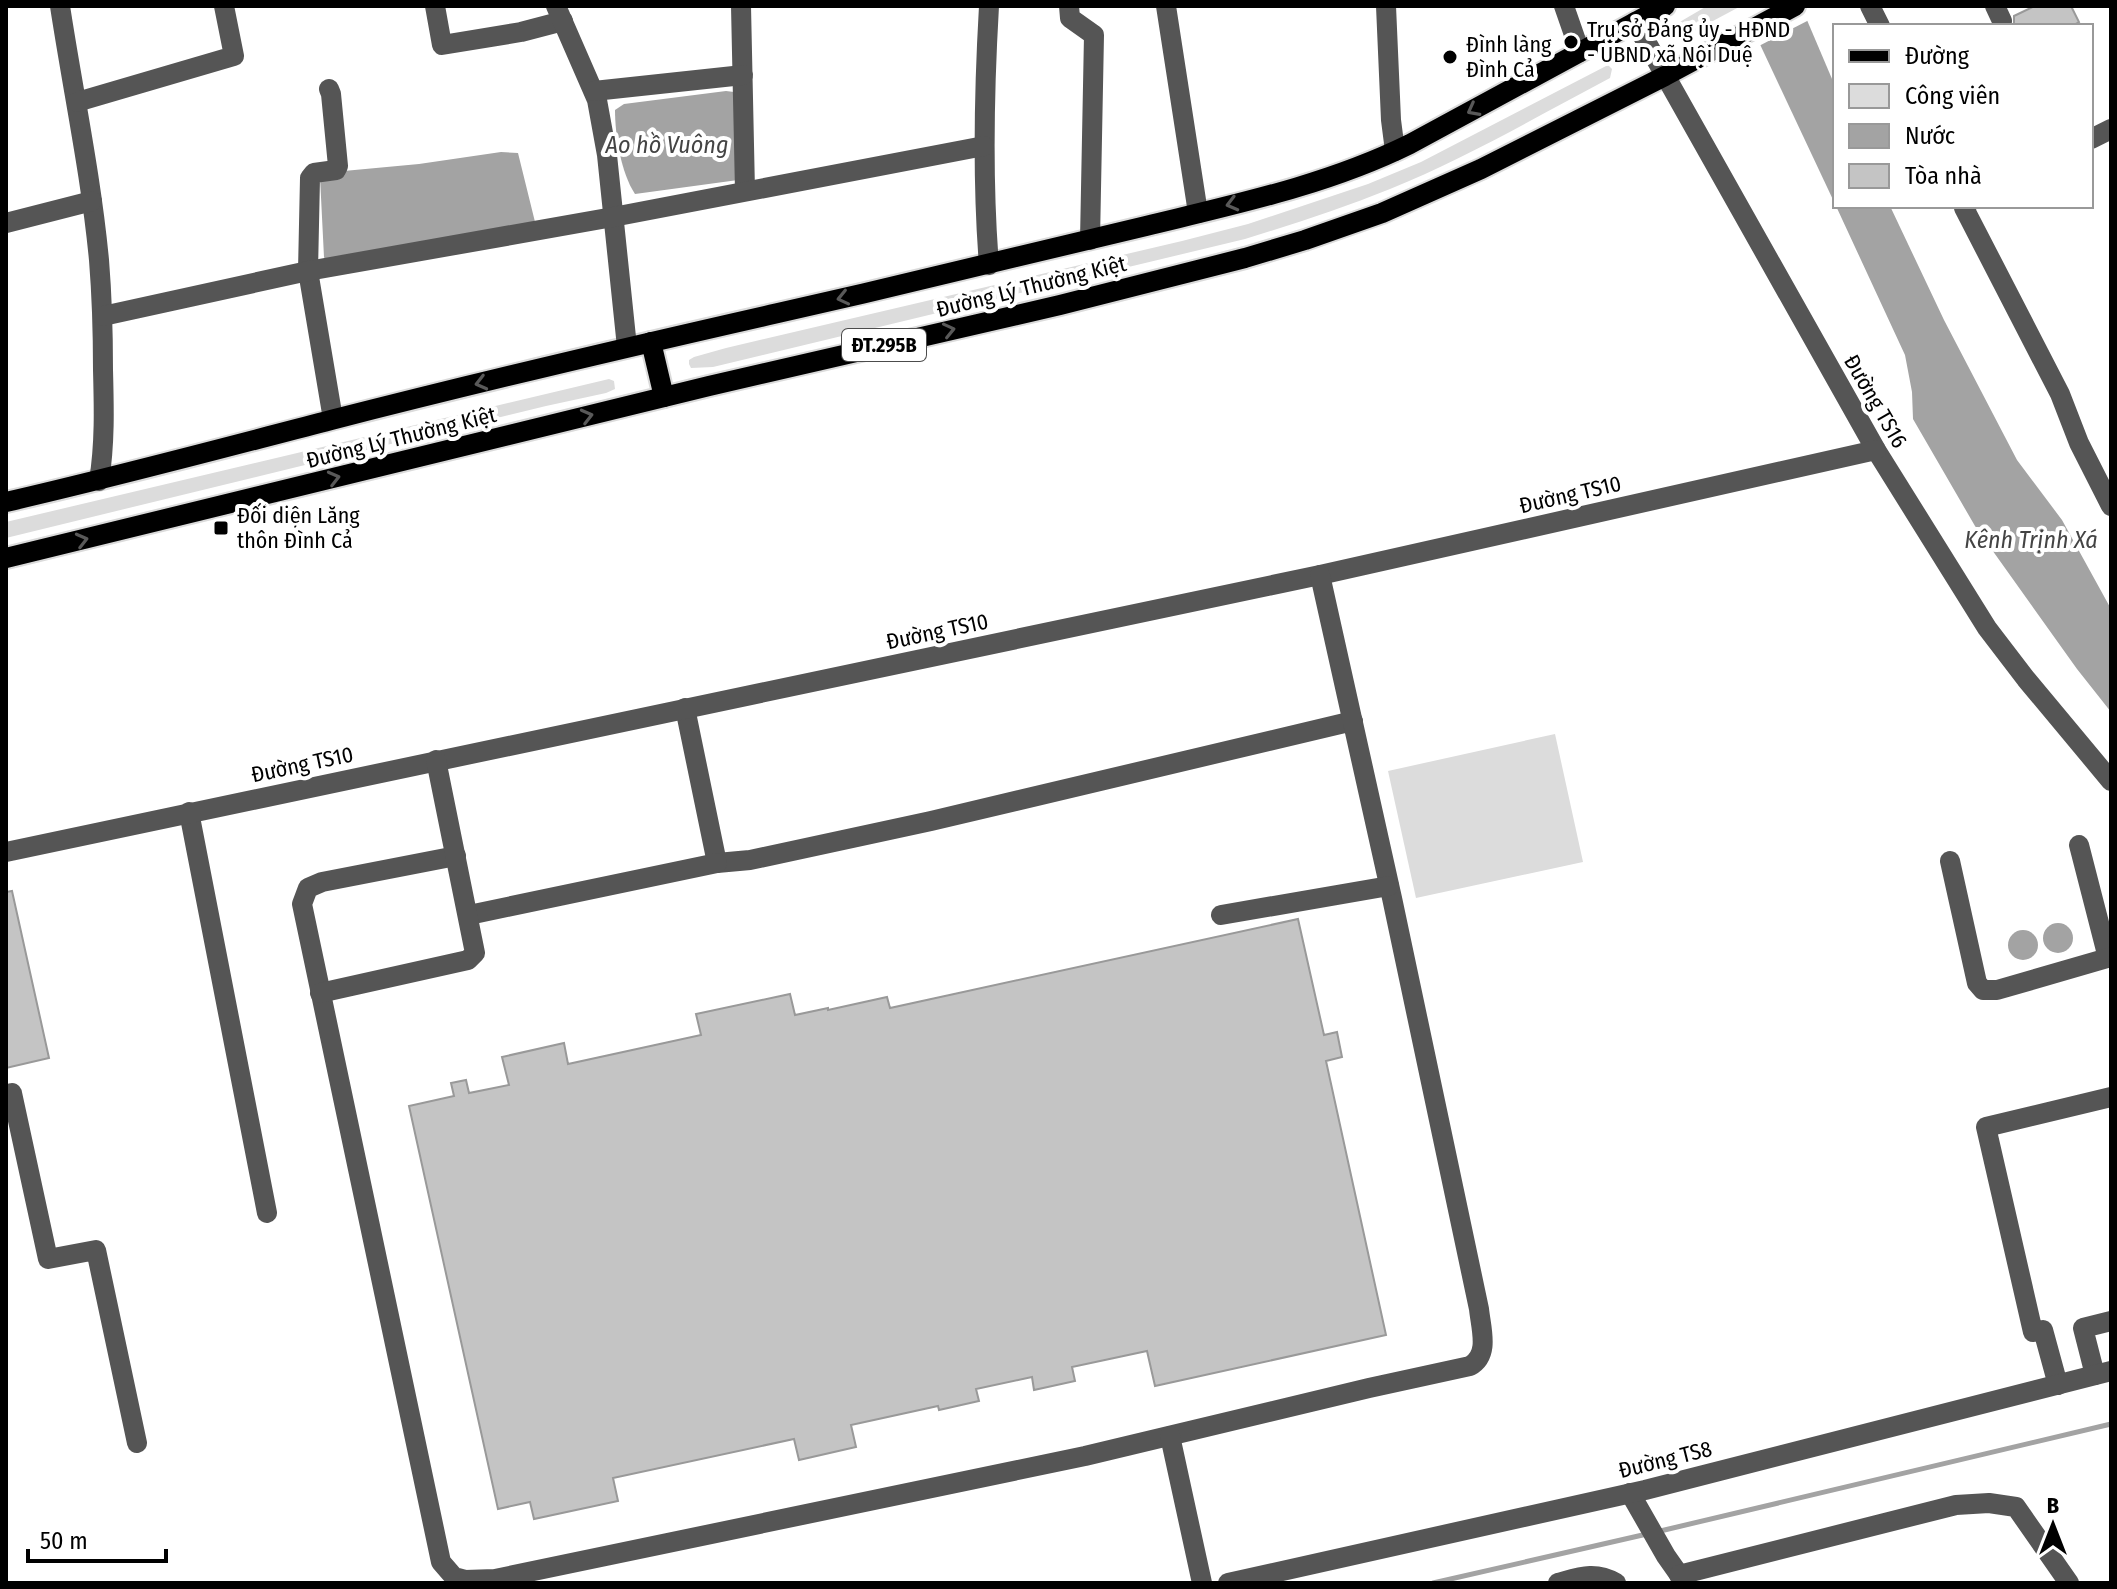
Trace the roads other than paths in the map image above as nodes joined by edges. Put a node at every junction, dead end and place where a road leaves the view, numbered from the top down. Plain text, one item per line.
1 (60, 6) edge
2 (224, 6) edge
3 (435, 6) edge
4 (741, 6) edge
5 (989, 6) edge
6 (1069, 6) edge
7 (1166, 6) edge
8 (1386, 6) edge
9 (1564, 6) edge
10 (1665, 6) edge
11 (1795, 6) edge
12 (1870, 6) edge
13 (559, 14) edge
14 (1635, 22) junction
15 (1879, 24) edge
16 (1580, 52) junction
17 (743, 75) junction
18 (1665, 76) junction
19 (329, 89) dead end
20 (594, 91) junction
21 (77, 102) junction
22 (2111, 129) edge
23 (2093, 138) edge
24 (984, 146) junction
25 (1395, 151) junction
26 (745, 191) junction
27 (92, 201) junction
28 (1964, 208) edge
29 (1198, 213) junction
30 (613, 217) junction
31 (6, 223) edge
32 (1090, 240) junction
33 (989, 265) junction
34 (308, 271) junction
35 (103, 316) junction
36 (651, 342) junction
37 (627, 347) junction
38 (664, 397) junction
39 (333, 419) junction
40 (1876, 450) junction
41 (99, 481) junction
42 (6, 502) edge
43 (2111, 506) edge
44 (6, 558) edge
45 (1320, 575) junction
46 (685, 708) junction
47 (1353, 721) junction
48 (436, 760) junction
49 (2111, 781) edge
50 (189, 812) junction
51 (2079, 845) dead end
52 (6, 852) edge
53 (456, 856) junction
54 (1950, 861) dead end
55 (717, 863) junction
56 (1389, 886) junction
57 (469, 915) junction
58 (1221, 915) dead end
59 (2110, 958) edge
60 (320, 993) junction
61 (6, 1095) edge
62 (2111, 1097) edge
63 (267, 1213) dead end
64 (2111, 1321) edge
65 (2103, 1373) edge
66 (2058, 1385) junction
67 (1170, 1436) junction
68 (137, 1443) dead end
69 (1630, 1493) junction
70 (1682, 1579) edge
71 (1202, 1583) edge
72 (1228, 1583) edge
73 (1558, 1583) edge
74 (1616, 1583) edge
75 (2069, 1583) edge

1 - 21 street
2 - 21 street
3 - 13 street
4 - 17 street
5 - 24 street
6 - 32 street
7 - 29 street
8 - 25 street
9 - 16 street
10 - 14 main road, Đường Lý Thường Kiệt / ĐT.295B
11 - 18 main road, Đường Lý Thường Kiệt / ĐT.295B
12 - 15 street
13 - 20 street
14 - 16 main road, Đường Lý Thường Kiệt / ĐT.295B
14 - 18 street, Đường TS16
16 -> 25 main road, Đường Lý Thường Kiệt / ĐT.295B
17 - 20 street
17 - 26 street
38 -> 18 main road, Đường Lý Thường Kiệt / ĐT.295B
18 - 40 street, Đường TS16
19 - 34 street
20 - 30 street
21 - 27 street
22 - 23 street
24 - 26 street
24 - 33 street
25 -> 29 main road, Đường Lý Thường Kiệt / ĐT.295B
26 - 30 street
27 - 31 street
27 - 35 street
28 - 43 street
29 - 32 main road, Đường Lý Thường Kiệt / ĐT.295B
30 - 34 street
30 - 37 street
32 - 33 main road, Đường Lý Thường Kiệt / ĐT.295B
33 -> 36 main road, Đường Lý Thường Kiệt / ĐT.295B
34 - 35 street
34 - 39 street
35 - 41 street
36 - 37 main road, Đường Lý Thường Kiệt / ĐT.295B
36 - 38 main road
37 -> 39 main road, Đường Lý Thường Kiệt / ĐT.295B
44 -> 38 main road, Đường Lý Thường Kiệt / ĐT.295B
39 - 41 main road, Đường Lý Thường Kiệt / ĐT.295B
40 - 45 street, Đường TS10
40 - 49 street, Đường TS16
41 - 42 main road, Đường Lý Thường Kiệt / ĐT.295B
45 - 46 street, Đường TS10
45 - 47 street
46 - 48 street, Đường TS10
46 - 55 street
47 - 55 street
47 - 56 street
48 - 50 street, Đường TS10
48 - 53 street
50 - 52 street, Đường TS10
50 - 63 street
51 - 59 street
53 - 57 street
53 - 60 street
54 - 59 street
55 - 57 street
56 - 58 street
56 - 67 street
57 - 60 street
60 - 67 street
61 - 68 street
62 - 66 street
64 - 65 street
65 - 66 street, Đường TS8
66 - 69 street, Đường TS8
67 - 71 street
69 - 70 street
69 - 72 street, Đường TS8
70 - 75 street
73 - 74 street

